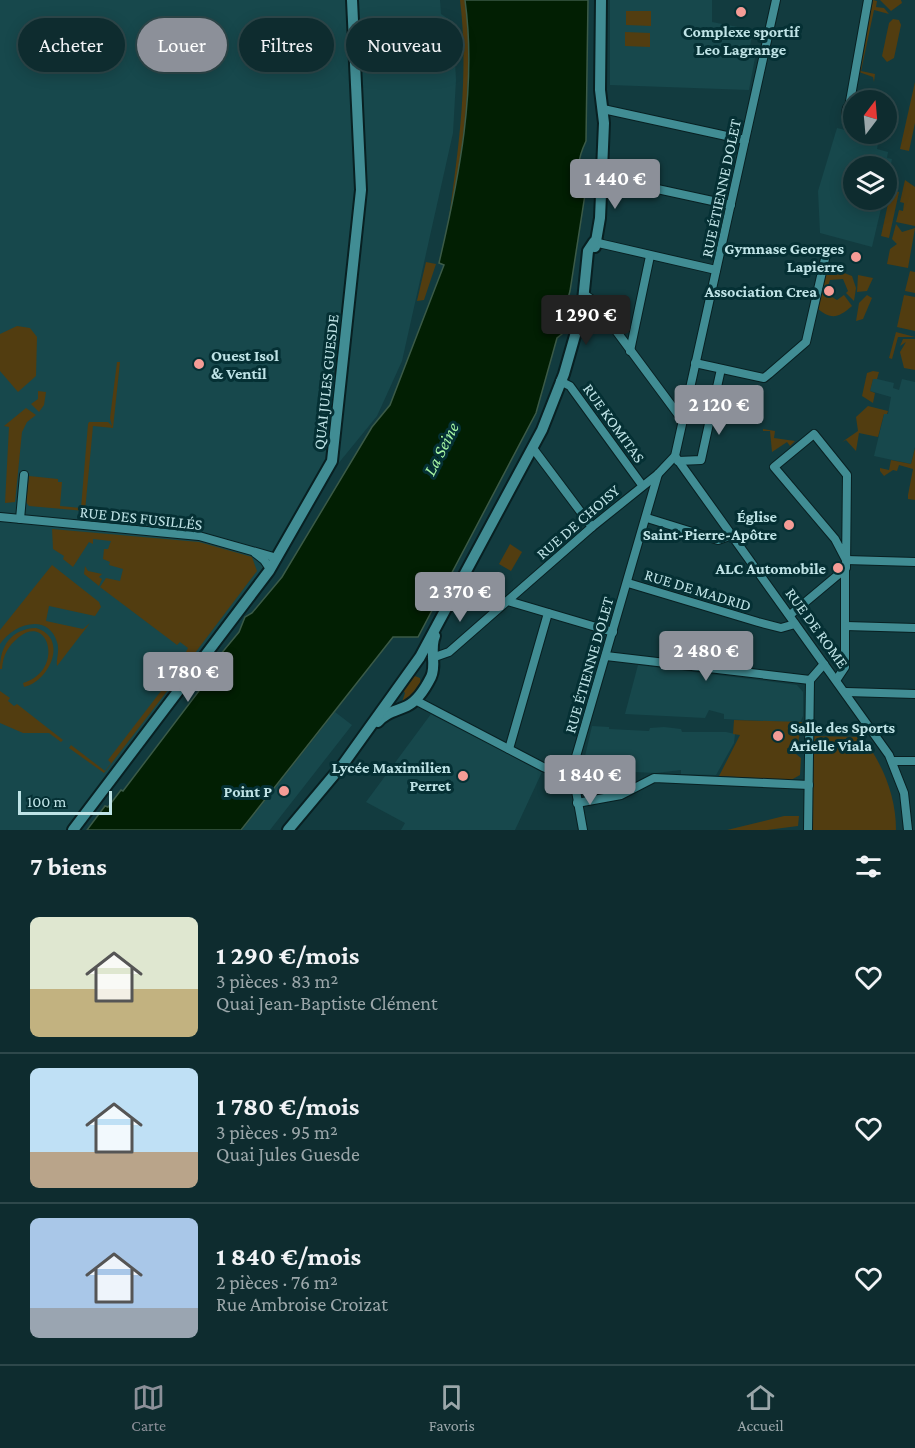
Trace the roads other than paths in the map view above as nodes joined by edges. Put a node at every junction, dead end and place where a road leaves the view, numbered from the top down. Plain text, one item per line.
1 (352, 0) edge
2 (603, 0) edge
3 (776, 0) edge
4 (868, 0) edge
5 (854, 90) edge
6 (603, 110) junction
7 (745, 140) junction
8 (603, 177) junction
9 (731, 205) junction
10 (594, 240) junction
11 (827, 250) dead end
12 (650, 256) junction
13 (716, 270) junction
14 (584, 294) junction
15 (630, 351) junction
16 (695, 363) junction
17 (721, 369) junction
18 (560, 381) junction
19 (683, 421) junction
20 (535, 451) junction
21 (677, 457) junction
22 (658, 474) junction
23 (24, 476) dead end
24 (642, 485) junction
25 (0, 517) edge
26 (647, 518) junction
27 (21, 519) junction
28 (592, 527) junction
29 (732, 535) junction
30 (252, 550) junction
31 (277, 558) junction
32 (846, 560) junction
33 (915, 562) edge
34 (270, 569) junction
35 (845, 569) junction
36 (628, 583) junction
37 (508, 601) junction
38 (548, 613) junction
39 (790, 615) junction
40 (795, 624) junction
41 (846, 626) junction
42 (915, 628) edge
43 (613, 632) junction
44 (606, 656) junction
45 (432, 658) junction
46 (824, 664) junction
47 (408, 673) junction
48 (837, 679) junction
49 (810, 680) junction
50 (425, 686) junction
51 (846, 692) junction
52 (915, 694) edge
53 (411, 703) junction
54 (509, 749) junction
55 (892, 761) junction
56 (915, 761) edge
57 (344, 764) junction
58 (573, 774) junction
59 (809, 785) junction
60 (577, 803) junction
61 (911, 817) edge
62 (290, 829) edge
63 (73, 830) edge
64 (583, 830) edge
65 (808, 830) edge
66 (908, 830) edge

1 - 31 main road, QUAI JULES GUESDE
2 - 6 main road
3 - 7 street, RUE ÉTIENNE DOLET
4 - 5 street
6 - 7 street
6 - 8 main road
6 - 10 main road
7 - 9 street, RUE ÉTIENNE DOLET
8 - 9 street
8 - 10 main road
9 - 13 street, RUE ÉTIENNE DOLET
10 - 12 street
10 - 14 main road
11 - 17 street
12 - 13 street
12 - 15 street
13 - 16 street, RUE ÉTIENNE DOLET
14 - 15 street
14 - 18 main road
15 - 19 street
16 - 17 street
16 - 19 street, RUE ÉTIENNE DOLET
17 - 21 street
18 - 20 main road
18 - 24 street, RUE KOMITAS
18 - 47 main road
19 - 21 street, RUE ÉTIENNE DOLET
20 - 28 street
20 - 45 main road
21 - 22 street, RUE DE CHOISY
21 - 29 street, RUE DE ROME
22 - 24 street, RUE DE CHOISY
22 - 26 street, RUE ÉTIENNE DOLET
23 - 27 street
24 - 28 street, RUE DE CHOISY
25 - 27 street, RUE DES FUSILLÉS
26 - 29 street
26 - 36 street, RUE ÉTIENNE DOLET
27 - 30 street, RUE DES FUSILLÉS
28 - 37 street, RUE DE CHOISY
29 - 39 street, RUE DE ROME
30 - 31 street, RUE DES FUSILLÉS
30 - 34 street
31 - 34 main road, QUAI JULES GUESDE
32 - 32 street
32 - 33 street
32 - 35 street
34 - 63 main road, QUAI JULES GUESDE
35 - 39 street
35 - 41 street
36 - 40 street, RUE DE MADRID
36 - 43 street, RUE ÉTIENNE DOLET
37 - 38 street
37 - 45 street, RUE DE CHOISY
38 - 43 street
38 - 54 street
39 - 40 street, RUE DE ROME
40 - 46 street, RUE DE ROME
41 - 42 street
41 - 48 street
43 - 44 street, RUE ÉTIENNE DOLET
44 - 49 street
44 - 58 street, RUE ÉTIENNE DOLET
45 - 50 main road
46 - 48 street, RUE DE ROME
46 - 49 street
47 - 50 main road
47 - 53 main road
47 - 57 main road
48 - 51 street, RUE DE ROME
49 - 59 street
50 - 53 main road
51 - 52 street
51 - 55 street, RUE DE ROME
53 - 54 street
53 - 57 main road
54 - 58 street
55 - 56 street
55 - 61 street, RUE DE ROME
57 - 62 main road
58 - 60 street, RUE ÉTIENNE DOLET
59 - 60 street
59 - 65 street
60 - 64 street, RUE ÉTIENNE DOLET
61 - 66 street, RUE DE ROME

